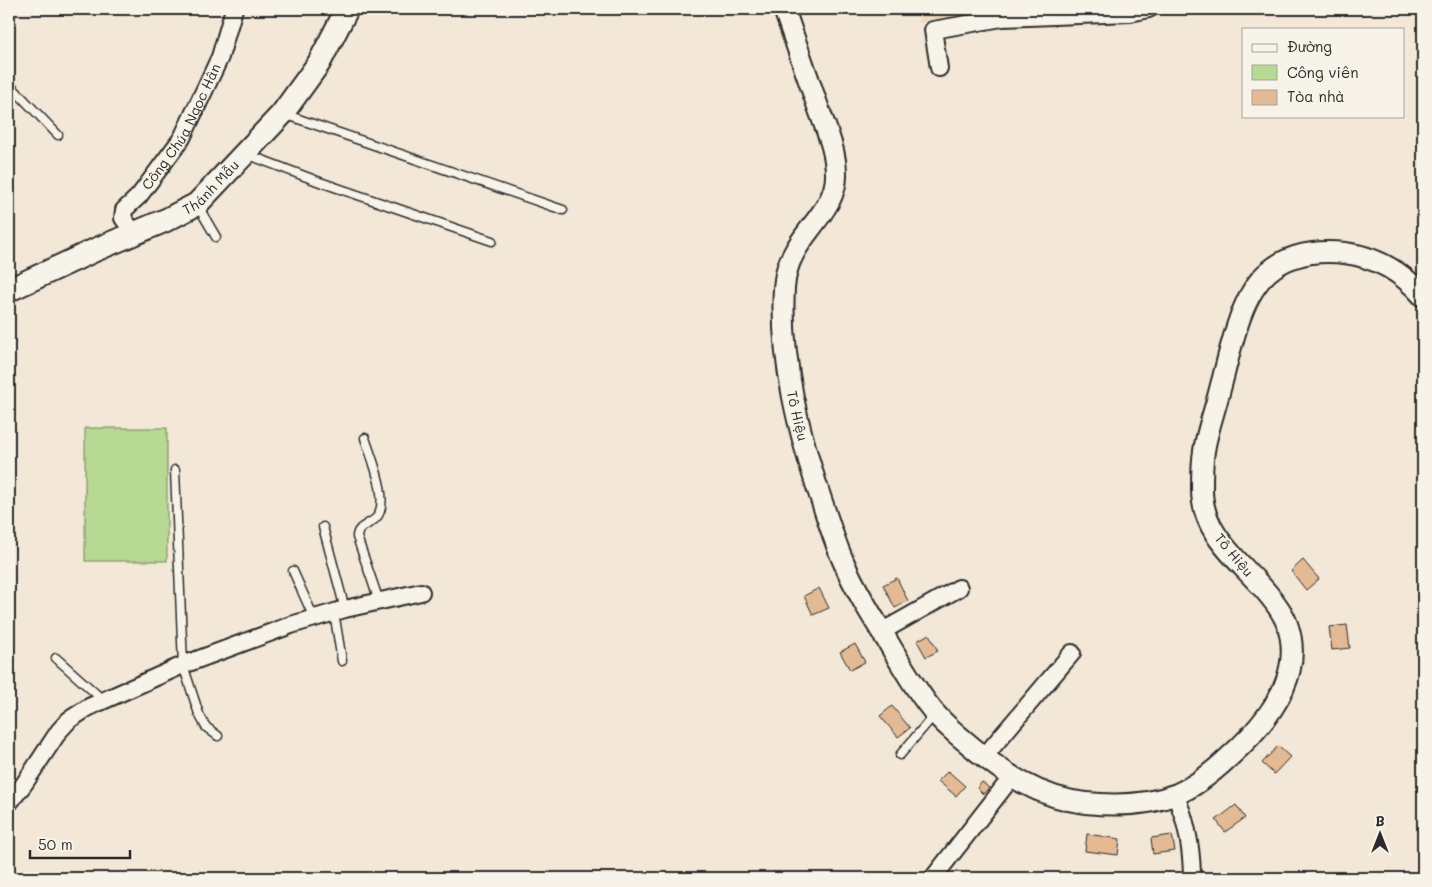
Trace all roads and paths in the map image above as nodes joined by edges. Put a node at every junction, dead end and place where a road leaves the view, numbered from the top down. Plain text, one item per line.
1 (234, 9) edge
2 (347, 9) edge
3 (784, 9) edge
4 (1149, 9) edge
5 (939, 68) dead end
6 (9, 84) edge
7 (282, 114) junction
8 (58, 135) dead end
9 (244, 153) junction
10 (197, 204) junction
11 (563, 210) dead end
12 (134, 233) junction
13 (216, 237) dead end
14 (492, 241) dead end
15 (9, 290) edge
16 (1423, 296) edge
17 (366, 438) dead end
18 (175, 470) dead end
19 (323, 528) dead end
20 (293, 571) dead end
21 (959, 588) dead end
22 (421, 592) dead end
23 (379, 602) junction
24 (339, 611) junction
25 (314, 618) junction
26 (881, 632) junction
27 (1072, 653) dead end
28 (56, 658) dead end
29 (342, 661) dead end
30 (183, 666) junction
31 (103, 700) junction
32 (935, 714) junction
33 (218, 736) dead end
34 (900, 755) dead end
35 (984, 758) junction
36 (1011, 778) junction
37 (1175, 795) junction
38 (9, 803) edge
39 (1192, 873) dead end
40 (933, 878) edge

1 - 12 street, Công Chúa Ngọc Hân
2 - 7 main road, Thánh Mẫu
3 - 26 street, Tô Hiệu
4 - 5 street
6 - 8 lane
7 - 9 main road, Thánh Mẫu
7 - 11 lane
9 - 10 main road, Thánh Mẫu
9 - 14 lane
10 - 12 main road, Thánh Mẫu
10 - 13 lane
12 - 15 main road, Thánh Mẫu
16 - 37 street, Tô Hiệu
17 - 23 lane
18 - 30 lane
19 - 24 lane
20 - 25 lane
21 - 26 street
22 - 23 street
23 - 24 street
24 - 25 street
24 - 29 lane
25 - 30 street
26 - 32 street, Tô Hiệu
27 - 35 street
28 - 31 lane
30 - 31 street
30 - 33 lane
31 - 38 street
32 - 34 lane
32 - 35 street, Tô Hiệu
35 - 36 street, Tô Hiệu
36 - 37 street, Tô Hiệu
36 - 40 street
37 - 39 street

